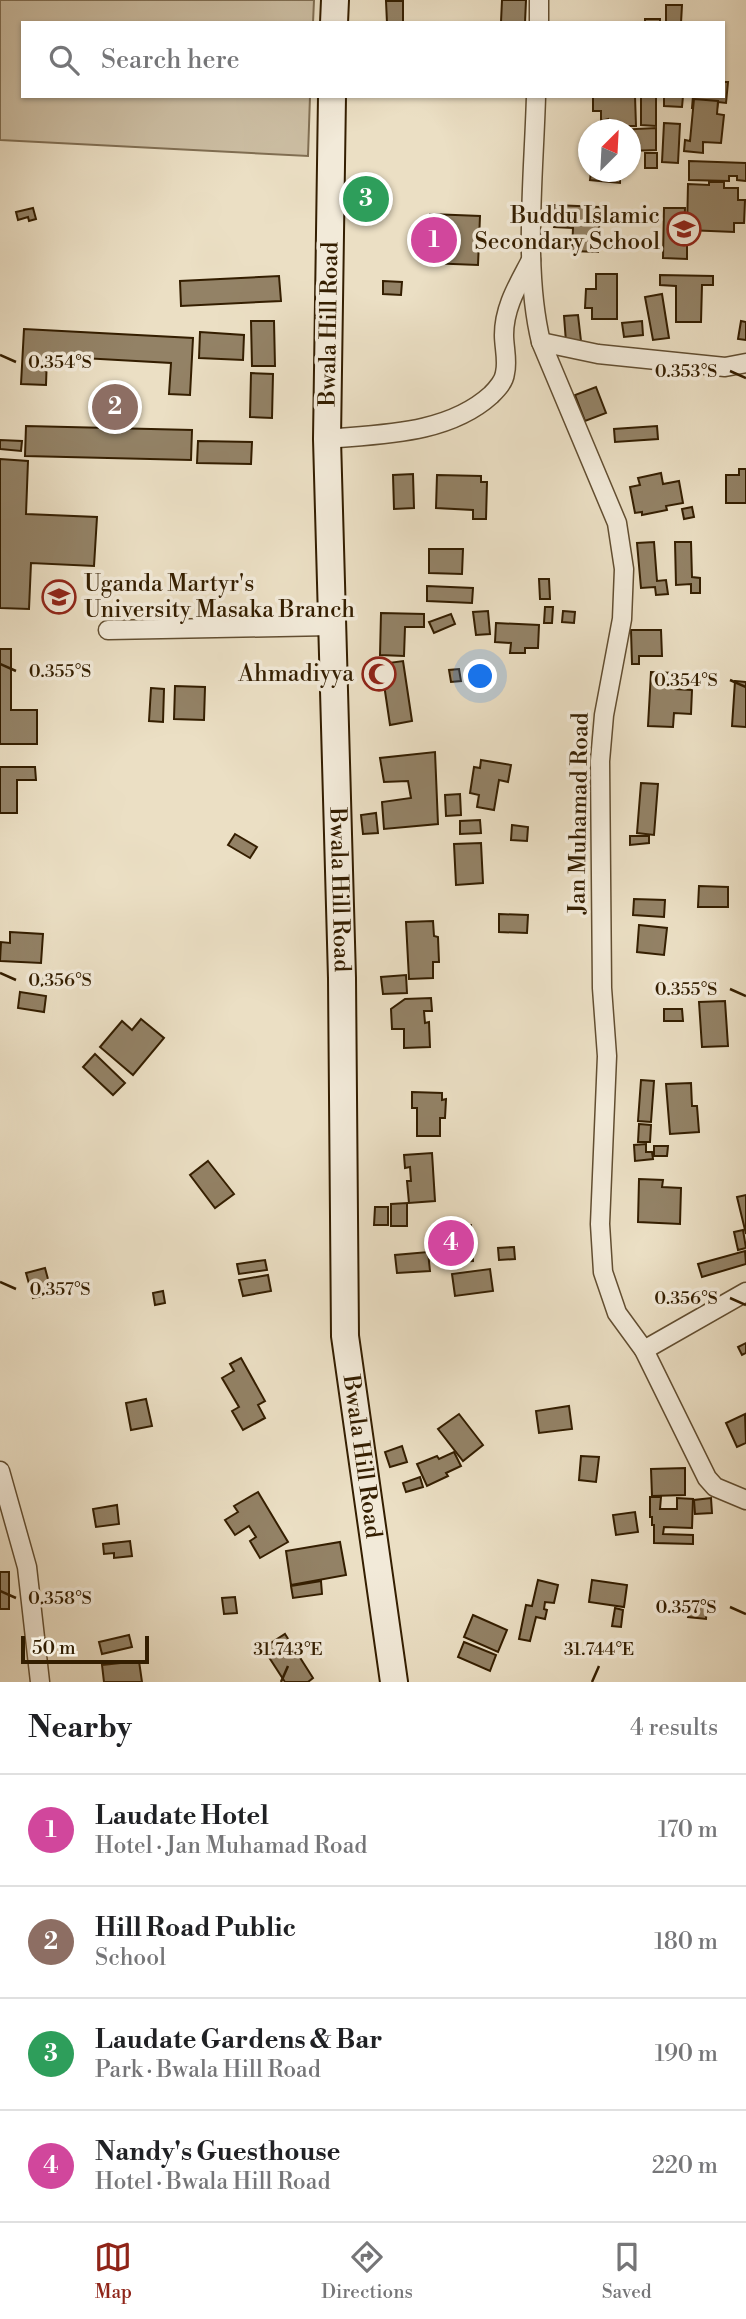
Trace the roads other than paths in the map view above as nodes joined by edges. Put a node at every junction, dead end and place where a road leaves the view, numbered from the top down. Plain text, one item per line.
1 (335, 0) edge
2 (539, 0) edge
3 (334, 21) edge
4 (538, 21) edge
5 (332, 98) edge
6 (536, 98) edge
7 (531, 260) junction
8 (541, 342) junction
9 (746, 363) edge
10 (327, 439) junction
11 (331, 626) junction
12 (108, 630) dead end
13 (746, 1292) edge
14 (644, 1350) junction
15 (0, 1471) edge
16 (746, 1500) edge
17 (40, 1682) edge
18 (394, 1682) edge

1 - 3 street
2 - 4 street
5 - 10 street, Bwala Hill Road
6 - 7 street, Jan Muhamad Road
7 - 8 street, Jan Muhamad Road
7 - 10 street
8 - 9 street
8 - 14 street, Jan Muhamad Road
10 - 11 street, Bwala Hill Road
11 - 12 street
11 - 18 street, Bwala Hill Road
13 - 14 street
14 - 16 street, Jan Muhamad Road
15 - 17 street

